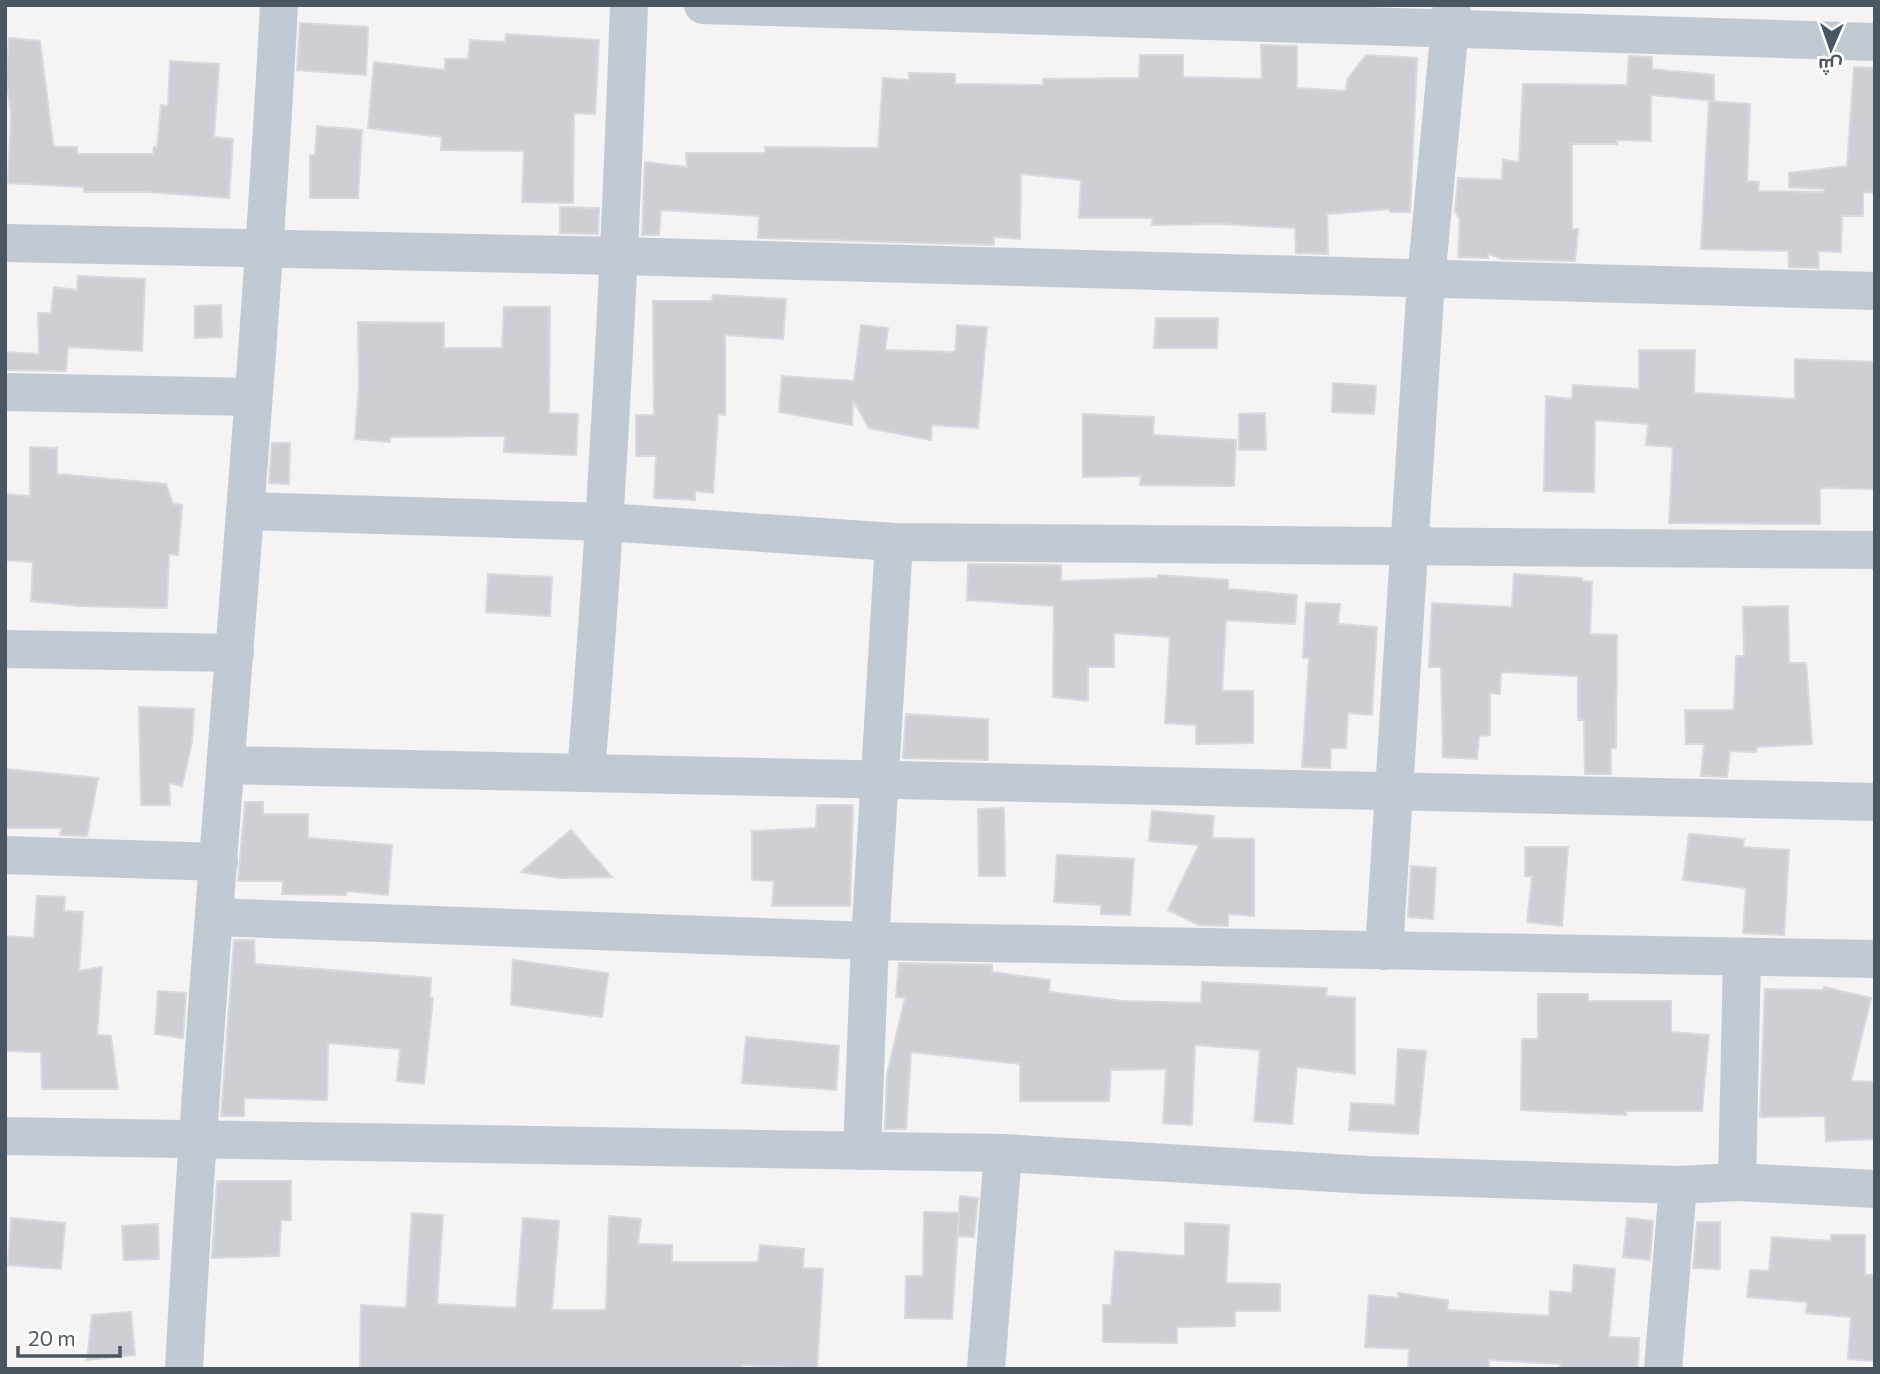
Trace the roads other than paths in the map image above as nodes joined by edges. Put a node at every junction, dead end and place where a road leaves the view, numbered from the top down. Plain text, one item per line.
1 (279, 5) edge
2 (629, 5) edge
3 (703, 5) edge
4 (1104, 12) edge
5 (1451, 16) edge
6 (1875, 42) edge
7 (5, 243) edge
8 (266, 250) junction
9 (620, 256) junction
10 (1426, 280) junction
11 (1875, 291) edge
12 (5, 392) edge
13 (252, 397) junction
14 (245, 511) junction
15 (606, 522) junction
16 (894, 542) junction
17 (1410, 547) junction
18 (1875, 550) edge
19 (5, 649) edge
20 (235, 653) junction
21 (226, 765) junction
22 (586, 773) junction
23 (880, 781) junction
24 (1394, 793) junction
25 (1875, 803) edge
26 (5, 855) edge
27 (219, 862) junction
28 (215, 916) junction
29 (870, 941) junction
30 (1384, 951) junction
31 (1742, 957) junction
32 (1875, 959) edge
33 (5, 1136) edge
34 (196, 1140) junction
35 (862, 1151) junction
36 (1003, 1153) junction
37 (1737, 1182) junction
38 (1678, 1185) junction
39 (1875, 1189) edge
40 (184, 1369) edge
41 (986, 1369) edge
42 (1663, 1369) edge

1 - 8 street
2 - 9 street
3 - 4 street
4 - 5 street
5 - 6 street
5 - 10 street
7 - 8 street
8 - 9 street
8 - 13 street
9 - 10 street
9 - 15 street
10 - 11 street
10 - 17 street
12 - 13 street
13 - 14 street
14 - 15 street
14 - 20 street
15 - 16 street
15 - 22 street
16 - 17 street
16 - 23 street
17 - 18 street
17 - 24 street
19 - 20 street
20 - 21 street
21 - 22 street
21 - 27 street
22 - 23 street
23 - 24 street
23 - 29 street
24 - 25 street
24 - 30 street
26 - 27 street
27 - 28 street
28 - 29 street
28 - 34 street
29 - 30 street
29 - 35 street
30 - 31 street
31 - 32 street
31 - 37 street
33 - 34 street
34 - 35 street
34 - 40 street
35 - 36 street
36 - 38 street
36 - 41 street
37 - 38 street
37 - 39 street
38 - 42 street

